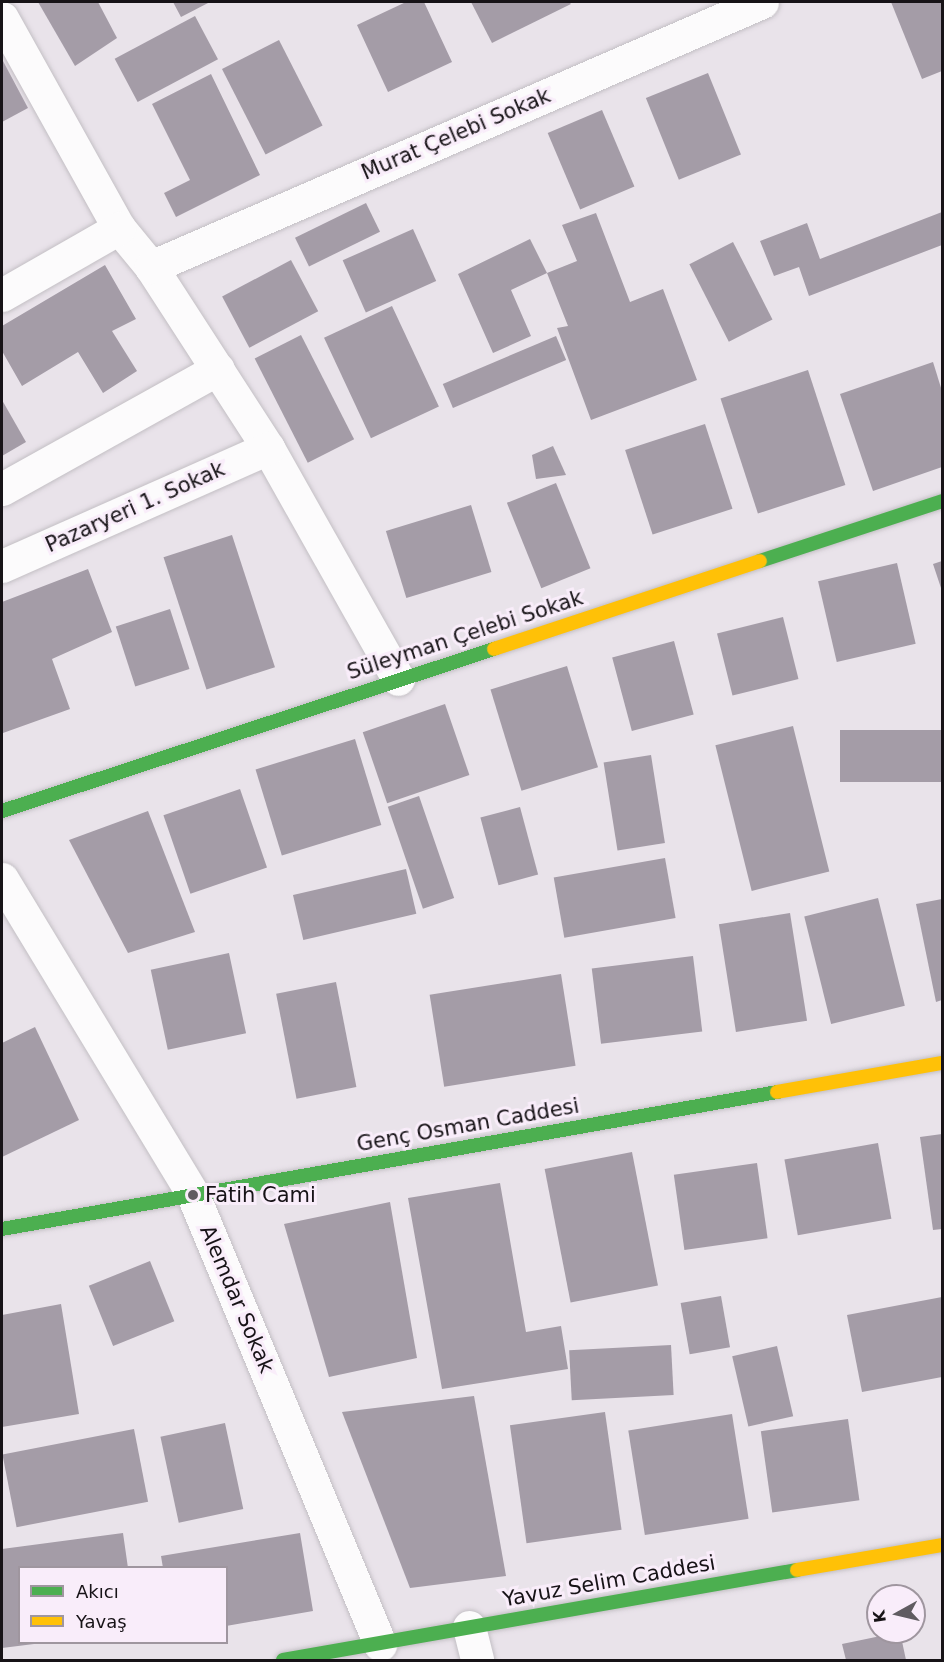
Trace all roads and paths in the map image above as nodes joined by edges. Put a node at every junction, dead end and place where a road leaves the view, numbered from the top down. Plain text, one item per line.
1 (762, 2) edge
2 (2, 18) edge
3 (118, 228) junction
4 (151, 267) junction
5 (2, 295) edge
6 (218, 369) junction
7 (268, 448) junction
8 (2, 489) edge
9 (942, 501) edge
10 (2, 566) edge
11 (398, 679) junction
12 (2, 811) edge
13 (2, 879) edge
14 (942, 1063) edge
15 (194, 1195) junction
16 (2, 1229) edge
17 (942, 1545) edge
18 (469, 1627) junction
19 (380, 1645) junction
20 (283, 1660) edge
21 (477, 1660) edge

1 - 4 street, Murat Çelebi Sokak
2 - 3 street
3 - 4 street
3 - 5 street
4 - 6 street
6 - 7 street
6 - 8 street
7 - 10 street, Pazaryeri 1. Sokak
7 - 11 street
9 - 11 street, Süleyman Çelebi Sokak
11 - 12 street, Süleyman Çelebi Sokak
13 - 15 street, Alemdar Sokak
14 - 15 street, Genç Osman Caddesi
15 - 16 street, Genç Osman Caddesi
15 - 19 street, Alemdar Sokak
17 - 18 street, Yavuz Selim Caddesi
18 - 19 street, Yavuz Selim Caddesi
18 - 21 street
19 - 20 street, Yavuz Selim Caddesi

